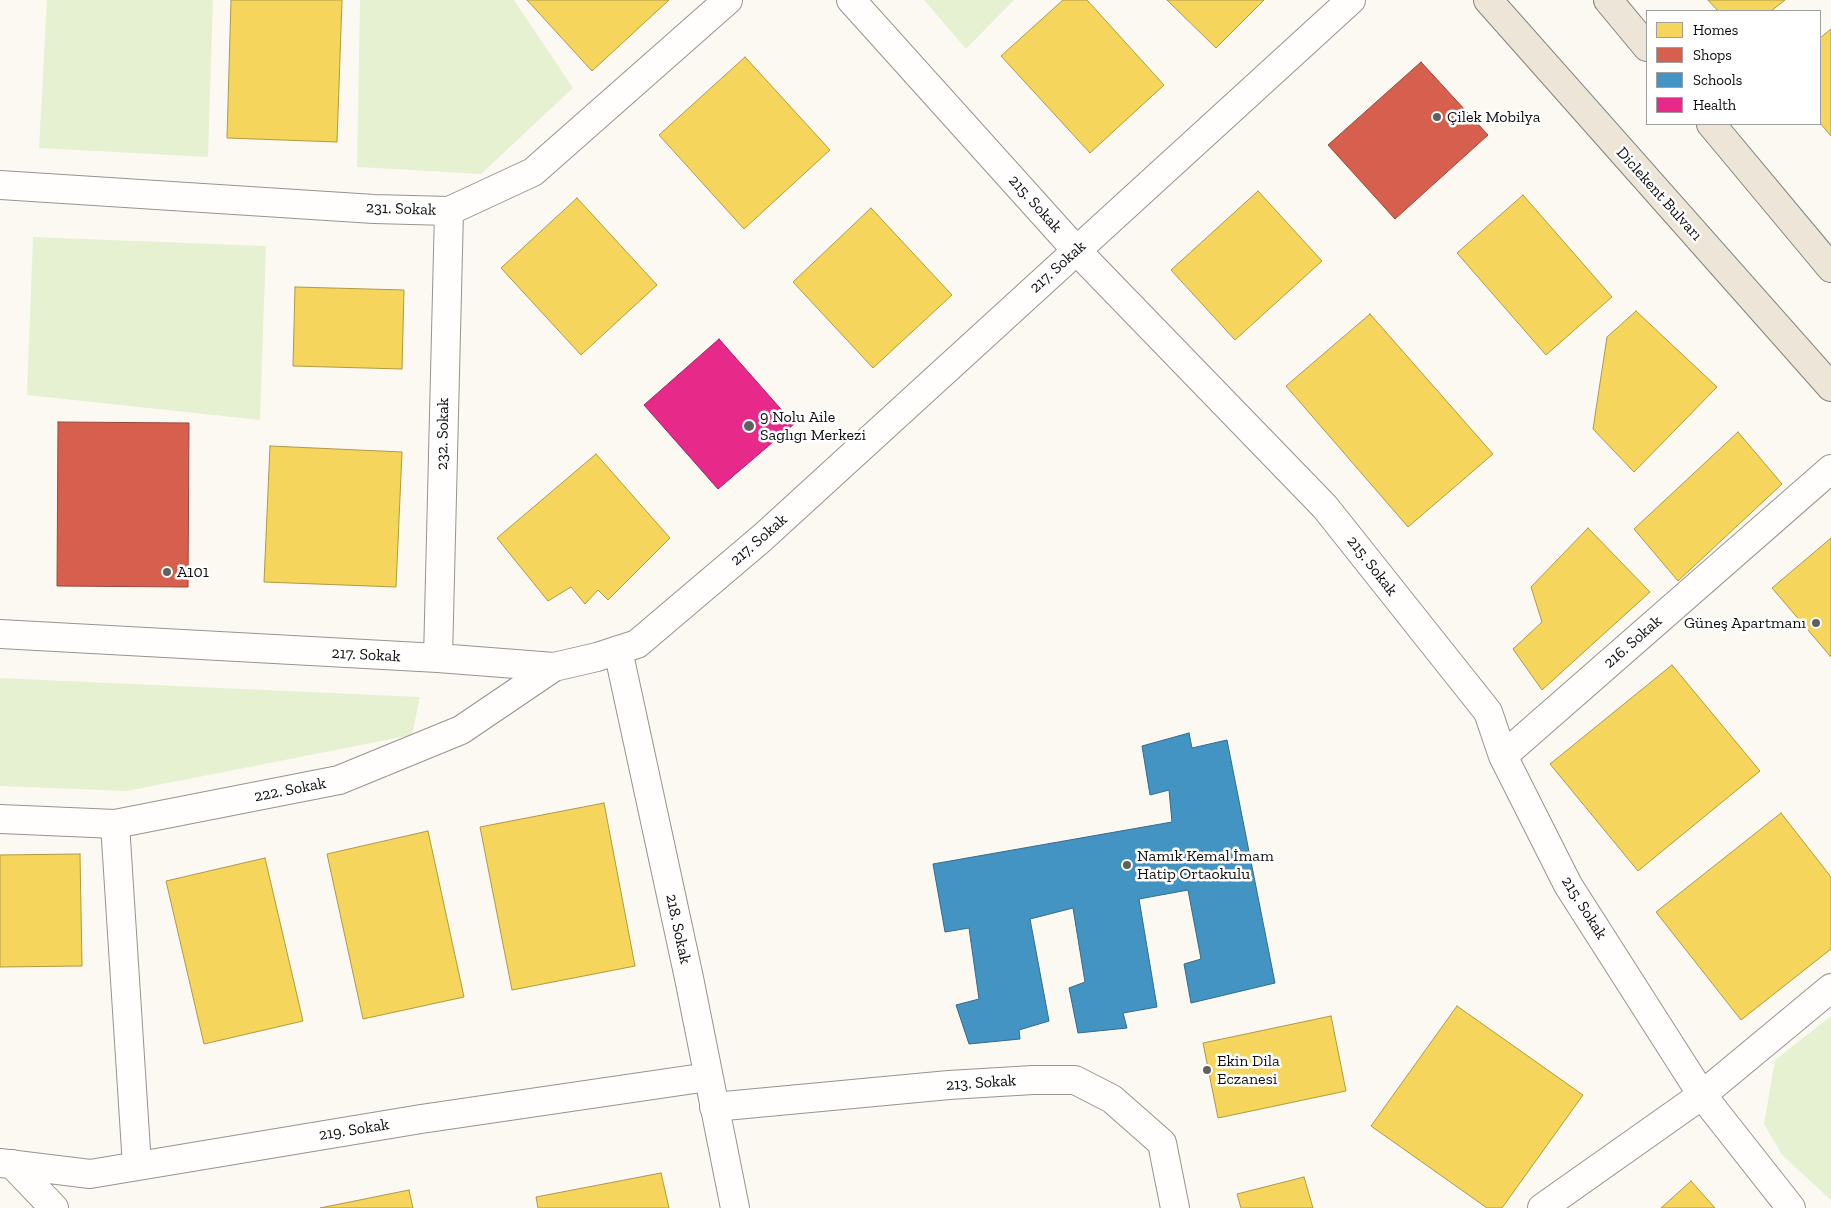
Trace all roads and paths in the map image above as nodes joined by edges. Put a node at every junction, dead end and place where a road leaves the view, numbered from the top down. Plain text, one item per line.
1 (728, 0) edge
2 (851, 0) edge
3 (1351, 0) edge
4 (1488, 0) edge
5 (1608, 0) edge
6 (1646, 46) edge
7 (1712, 125) edge
8 (0, 185) edge
9 (449, 211) junction
10 (1077, 251) junction
11 (1831, 268) edge
12 (1831, 387) edge
13 (1831, 469) edge
14 (0, 634) edge
15 (618, 650) junction
16 (438, 658) junction
17 (554, 667) junction
18 (1503, 756) junction
19 (0, 819) edge
20 (115, 824) junction
21 (1831, 988) edge
22 (708, 1076) junction
23 (1702, 1095) junction
24 (714, 1107) junction
25 (6, 1164) edge
26 (137, 1166) junction
27 (54, 1208) edge
28 (735, 1208) edge
29 (1175, 1208) edge
30 (1542, 1208) edge
31 (1791, 1208) edge

1 - 9 street, 231. Sokak
2 - 10 street, 215. Sokak
3 - 10 street, 217. Sokak
4 - 12 main road, Diclekent Bulvarı
5 - 6 main road
7 - 11 main road
8 - 9 street, 231. Sokak
9 - 16 street, 232. Sokak
10 - 15 street, 217. Sokak
10 - 18 street, 215. Sokak
13 - 18 street, 216. Sokak
14 - 16 street, 217. Sokak
15 - 17 street, 217. Sokak
15 - 22 street, 218. Sokak
16 - 17 street, 217. Sokak
17 - 20 street, 222. Sokak
18 - 23 street, 215. Sokak
19 - 20 street, 222. Sokak
20 - 26 street
21 - 23 street
22 - 24 street, 218. Sokak
22 - 26 street, 219. Sokak
23 - 30 street
23 - 31 street, 215. Sokak
24 - 28 street, 218. Sokak
24 - 29 street, 213. Sokak
25 - 26 street, 219. Sokak
25 - 27 street

